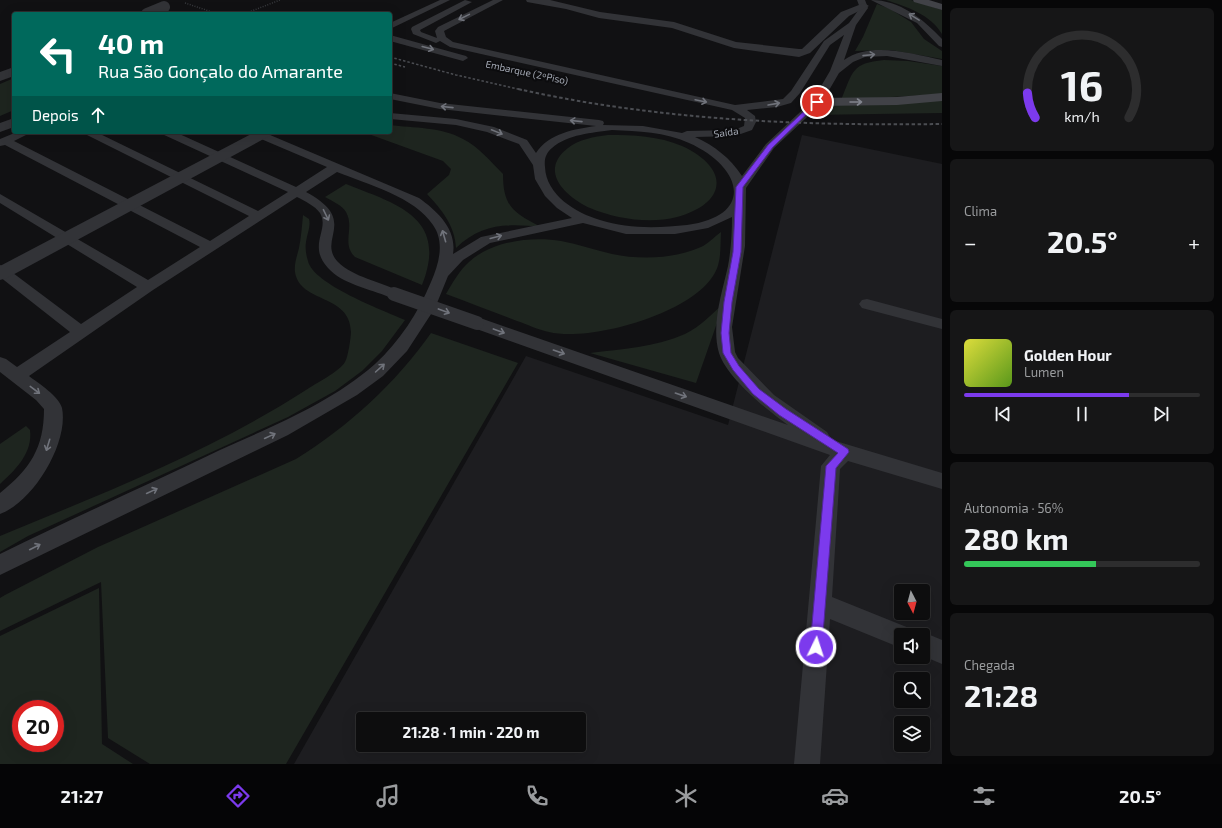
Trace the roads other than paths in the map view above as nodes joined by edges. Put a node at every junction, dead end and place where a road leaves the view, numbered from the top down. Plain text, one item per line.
1 (446, 0) edge
2 (472, 0) edge
3 (499, 0) edge
4 (531, 0) edge
5 (875, 0) edge
6 (918, 0) edge
7 (862, 3) edge
8 (164, 7) road end
9 (942, 7) edge
10 (152, 12) edge
11 (392, 25) edge
12 (852, 25) junction
13 (392, 39) edge
14 (450, 44) junction
15 (942, 44) edge
16 (472, 60) dead end
17 (942, 63) edge
18 (835, 71) junction
19 (12, 73) edge
20 (0, 77) edge
21 (551, 77) dead end
22 (667, 93) junction
23 (392, 96) edge
24 (942, 97) edge
25 (817, 102) junction
26 (735, 108) junction
27 (392, 116) edge
28 (12, 124) edge
29 (643, 128) junction
30 (16, 134) edge
31 (91, 134) edge
32 (170, 134) edge
33 (258, 134) edge
34 (262, 134) edge
35 (674, 134) junction
36 (2, 137) edge
37 (220, 156) junction
38 (538, 164) junction
39 (336, 167) junction
40 (180, 178) junction
41 (296, 192) junction
42 (739, 195) junction
43 (0, 198) edge
44 (129, 205) junction
45 (258, 216) junction
46 (585, 219) junction
47 (68, 238) junction
48 (210, 247) junction
49 (1, 272) edge
50 (442, 274) junction
51 (148, 287) junction
52 (867, 304) dead end
53 (942, 324) edge
54 (81, 332) junction
55 (0, 363) edge
56 (16, 376) junction
57 (844, 452) junction
58 (942, 481) edge
59 (0, 505) edge
60 (0, 565) edge
61 (819, 603) junction
62 (894, 633) edge
63 (930, 647) edge
64 (942, 652) edge
65 (807, 764) edge

1 - 11 lane
2 - 14 lane
3 -> 14 lane
4 - 7 street
15 -> 5 lane
6 - 9 main road
7 - 12 lane
8 - 10 street, bridge
12 - 18 lane
26 -> 12 lane
13 -> 16 lane
14 - 22 lane
18 -> 17 lane
18 - 25 lane
19 - 20 street
21 - 22 lane, Embarque (2ºPiso)
22 -> 26 lane
29 -> 23 lane
25 -> 24 main road
25 - 42 lane
26 - 35 lane, Saída
27 -> 38 lane
28 - 36 street
29 - 35 lane
29 - 38 lane
30 - 36 lane
31 - 40 lane
32 - 37 lane
33 - 37 street
34 - 39 lane
35 - 42 lane
36 - 44 lane
37 - 40 street
37 - 41 lane
38 - 46 lane
39 - 41 lane
50 -> 39 lane
40 - 44 street
40 - 45 lane
41 - 45 lane
41 -> 57 lane, bridge
42 - 46 lane
42 - 57 lane
43 - 47 lane
44 - 47 street
44 - 48 lane
45 - 48 lane
50 -> 46 lane
47 - 49 street
47 - 51 lane
48 - 51 lane
49 - 54 lane
60 -> 50 lane
51 - 54 lane
52 - 53 lane
54 - 56 lane
55 - 56 lane
56 -> 59 lane
57 - 58 lane
57 - 61 lane
61 - 62 lane
61 - 65 lane
63 - 64 lane

